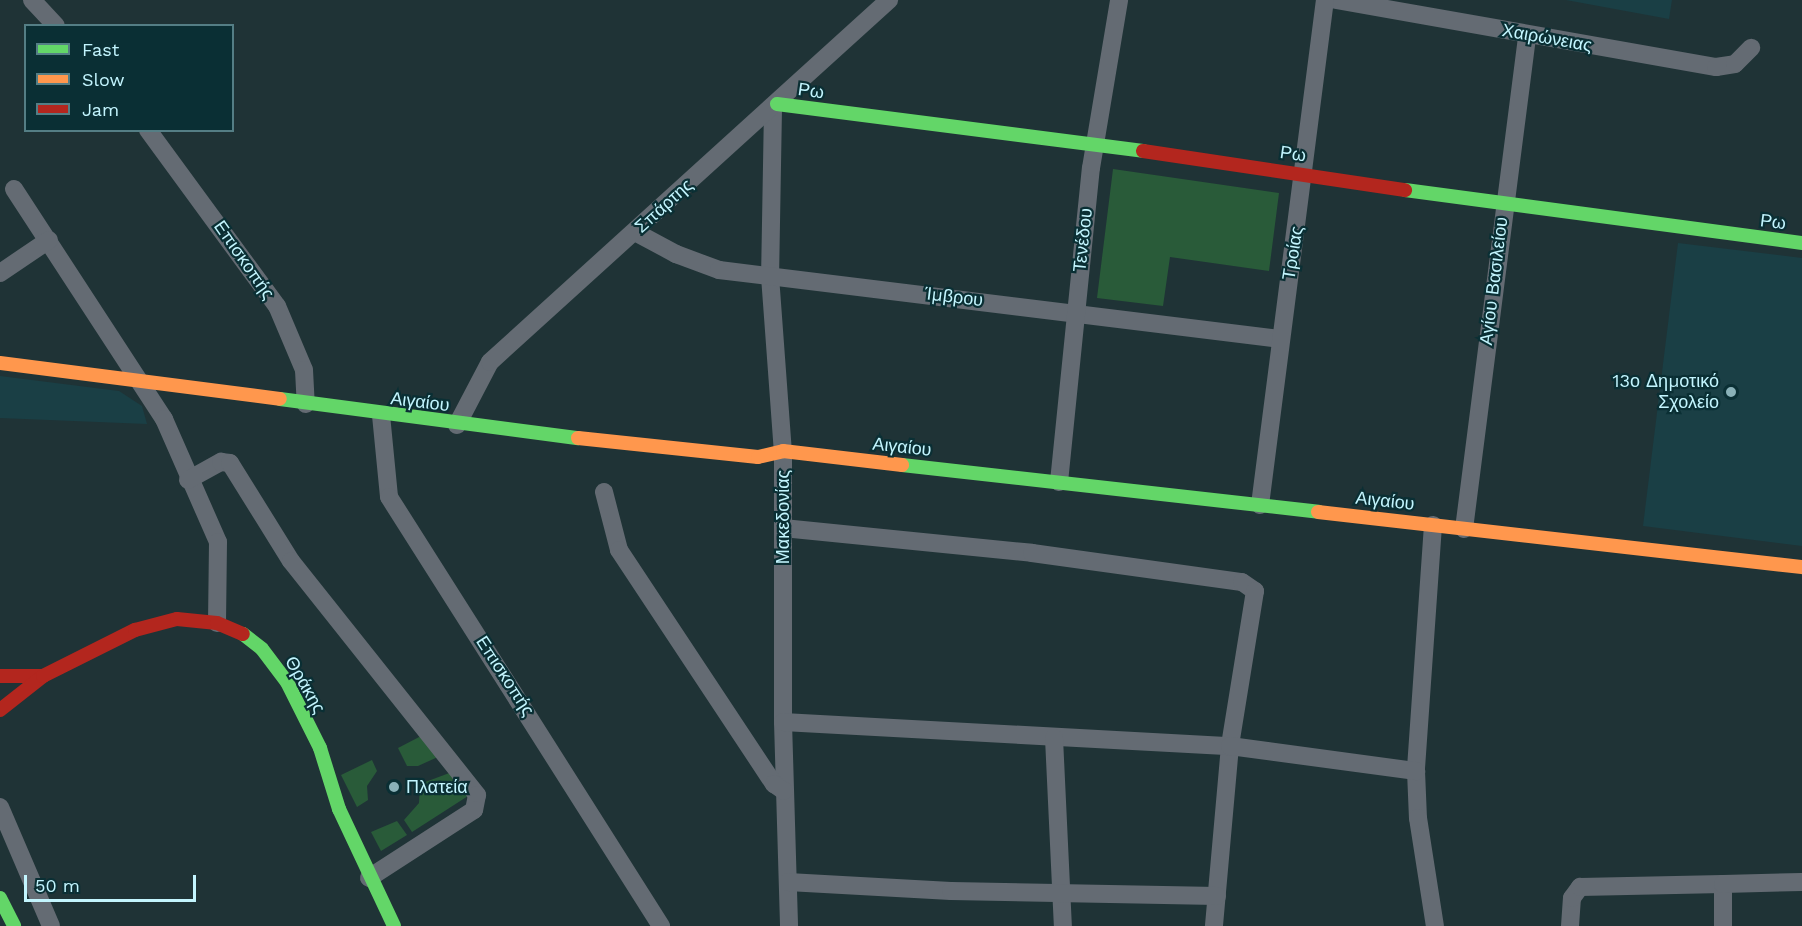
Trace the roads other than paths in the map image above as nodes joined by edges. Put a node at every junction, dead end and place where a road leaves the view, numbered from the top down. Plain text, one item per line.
1 (32, 0) edge
2 (889, 0) edge
3 (1119, 0) edge
4 (1325, 0) edge
5 (1336, 0) edge
6 (54, 24) edge
7 (1527, 35) junction
8 (1751, 48) dead end
9 (775, 106) junction
10 (149, 132) edge
11 (1095, 144) junction
12 (1305, 174) junction
13 (14, 189) dead end
14 (1503, 204) junction
15 (635, 232) junction
16 (49, 240) junction
17 (1802, 243) edge
18 (0, 273) edge
19 (770, 276) junction
20 (1076, 311) junction
21 (1280, 339) junction
22 (0, 363) edge
23 (138, 378) junction
24 (306, 404) junction
25 (381, 415) junction
26 (457, 425) junction
27 (783, 451) junction
28 (188, 480) junction
29 (1059, 482) junction
30 (604, 492) dead end
31 (1260, 505) junction
32 (1432, 525) junction
33 (783, 528) junction
34 (1464, 529) junction
35 (1802, 567) edge
36 (217, 623) junction
37 (0, 676) edge
38 (44, 676) junction
39 (0, 710) edge
40 (783, 722) junction
41 (1054, 738) junction
42 (1230, 746) junction
43 (1416, 771) junction
44 (784, 791) junction
45 (0, 807) edge
46 (369, 878) junction
47 (788, 882) junction
48 (1802, 882) edge
49 (1723, 884) junction
50 (1062, 890) junction
51 (1217, 896) junction
52 (0, 898) edge
53 (14, 926) edge
54 (51, 926) edge
55 (394, 926) edge
56 (661, 926) edge
57 (789, 926) edge
58 (1063, 926) edge
59 (1214, 926) edge
60 (1435, 926) edge
61 (1570, 926) edge
62 (1723, 926) edge

1 - 6 street
2 - 9 street, Σπάρτης
3 - 11 street, Τενέδου
4 - 12 street, Τροίας
5 - 7 street, Χαιρώνειας
7 - 8 street, Χαιρώνειας
7 - 14 street, Αγίου Βασιλείου
9 - 11 street, Ρω
9 - 15 street, Σπάρτης
9 - 19 street, Μακεδονίας
10 - 24 street, Επισκοπής
11 - 12 street, Ρω
11 - 20 street, Τενέδου
12 - 14 street, Ρω
12 - 21 street, Τροίας
13 - 16 street
14 - 17 street, Ρω
14 - 34 street, Αγίου Βασιλείου
15 - 19 street, Ίμβρου
15 - 26 street, Σπάρτης
16 - 18 street
16 - 23 street
19 - 20 street, Ίμβρου
19 - 27 street, Μακεδονίας
20 - 21 street, Ίμβρου
20 - 29 street, Τενέδου
21 - 31 street, Τροίας
22 - 23 street, Αιγαίου
23 - 24 street, Αιγαίου
23 - 28 street
24 - 25 street, Αιγαίου
25 - 26 street, Αιγαίου
25 - 56 street, Επισκοπής
26 - 27 street, Αιγαίου
27 - 29 street, Αιγαίου
27 - 33 street, Μακεδονίας
28 - 36 street
28 - 46 street
29 - 31 street, Αιγαίου
30 - 44 street
31 - 32 street, Αιγαίου
32 - 34 street, Αιγαίου
32 - 43 street
33 - 40 street, Μακεδονίας
33 - 42 street
34 - 35 street, Αιγαίου
36 - 38 street, Θράκης
36 - 46 street, Θράκης
37 - 38 street
38 - 39 street, Θράκης
40 - 41 street
40 - 44 street, Μακεδονίας
41 - 42 street
41 - 50 street
42 - 43 street
42 - 51 street
43 - 60 street
44 - 47 street, Μακεδονίας
45 - 54 street
46 - 55 street, Θράκης
47 - 50 street
47 - 57 street, Μακεδονίας
48 - 49 street
49 - 61 street
49 - 62 street
50 - 51 street
50 - 58 street
51 - 59 street
52 - 53 street

